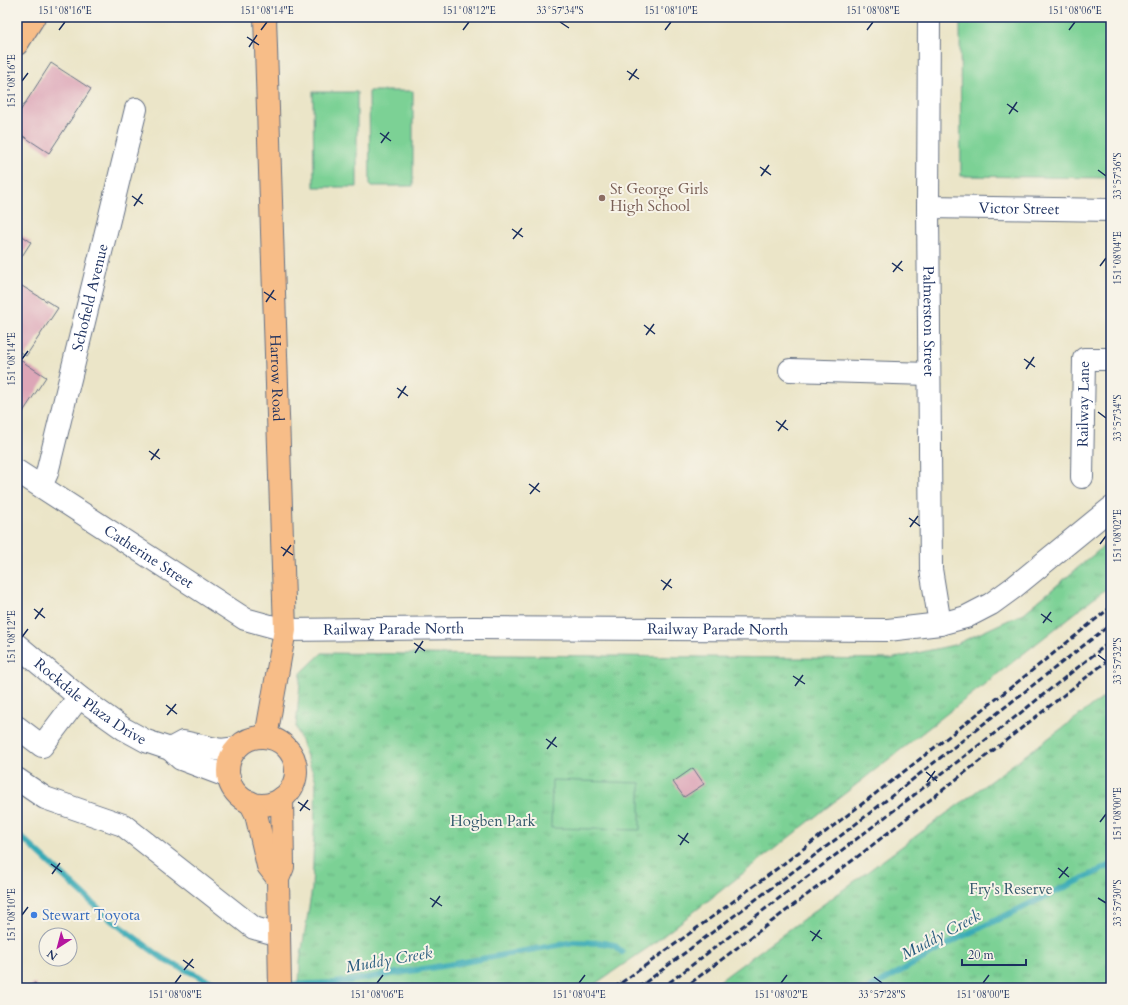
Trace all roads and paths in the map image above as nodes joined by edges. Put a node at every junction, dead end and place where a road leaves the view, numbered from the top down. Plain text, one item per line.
1 (34, 17) edge
2 (265, 17) edge
3 (930, 17) edge
4 (17, 44) edge
5 (136, 108) dead end
6 (928, 207) junction
7 (1111, 210) edge
8 (1111, 359) edge
9 (790, 370) dead end
10 (929, 374) junction
11 (17, 471) edge
12 (1082, 477) dead end
13 (41, 486) junction
14 (1111, 508) edge
15 (940, 624) junction
16 (285, 630) junction
17 (17, 645) edge
18 (79, 697) junction
19 (17, 727) edge
20 (266, 737) junction
21 (237, 748) junction
22 (170, 749) junction
23 (229, 777) junction
24 (17, 779) edge
25 (282, 798) junction
26 (250, 802) junction
27 (278, 879) junction
28 (279, 935) junction
29 (280, 985) edge

1 - 4 main road
2 - 16 main road, Harrow Road
3 - 6 street, Palmerston Street
5 - 13 street, Schofield Avenue
6 - 7 street, Victor Street
6 - 10 street, Palmerston Street
8 - 12 street, Railway Lane
9 - 10 street
10 - 15 street, Palmerston Street
11 - 13 street, Catherine Street
13 - 16 street, Catherine Street
14 - 15 street, Railway Parade North
15 - 16 street, Railway Parade North
16 - 20 main road, Harrow Road
17 - 18 street, Rockdale Plaza Drive
18 - 19 street
18 - 22 street, Rockdale Plaza Drive
20 - 21 main road
20 - 25 main road
21 - 22 street
21 - 23 main road
22 - 23 street, Rockdale Plaza Drive
23 - 26 main road
24 - 28 street
25 - 26 main road
25 - 27 main road
26 - 27 main road
27 - 28 main road
28 - 29 main road

